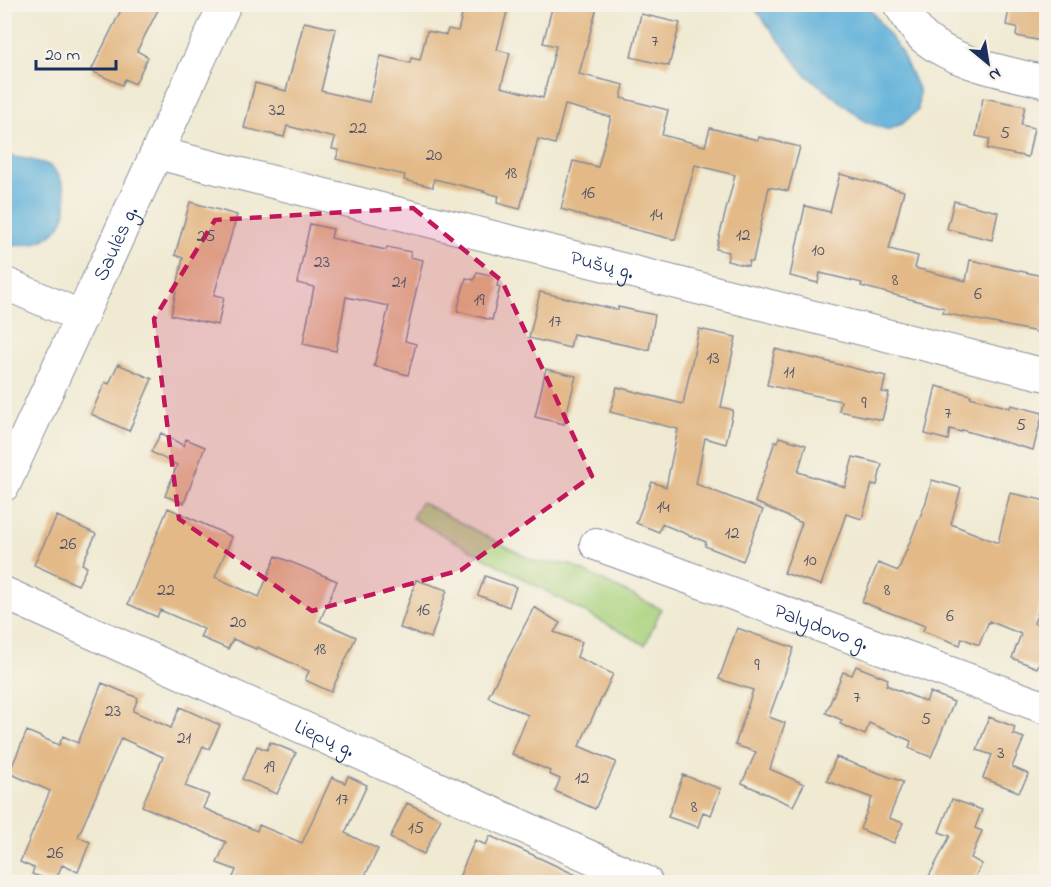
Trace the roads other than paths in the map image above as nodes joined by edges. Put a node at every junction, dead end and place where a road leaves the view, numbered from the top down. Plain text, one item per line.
1 (225, 4) edge
2 (899, 4) edge
3 (1047, 82) edge
4 (157, 153) junction
5 (4, 283) edge
6 (82, 317) junction
7 (1047, 375) edge
8 (4, 485) edge
9 (596, 544) dead end
10 (4, 593) edge
11 (1047, 708) edge
12 (646, 882) edge

1 - 4 street, Saulės g.
2 - 3 street
4 - 6 street, Saulės g.
4 - 7 street, Pušų g.
5 - 6 street
6 - 8 street, Saulės g.
9 - 11 street, Palydovo g.
10 - 12 street, Liepų g.

